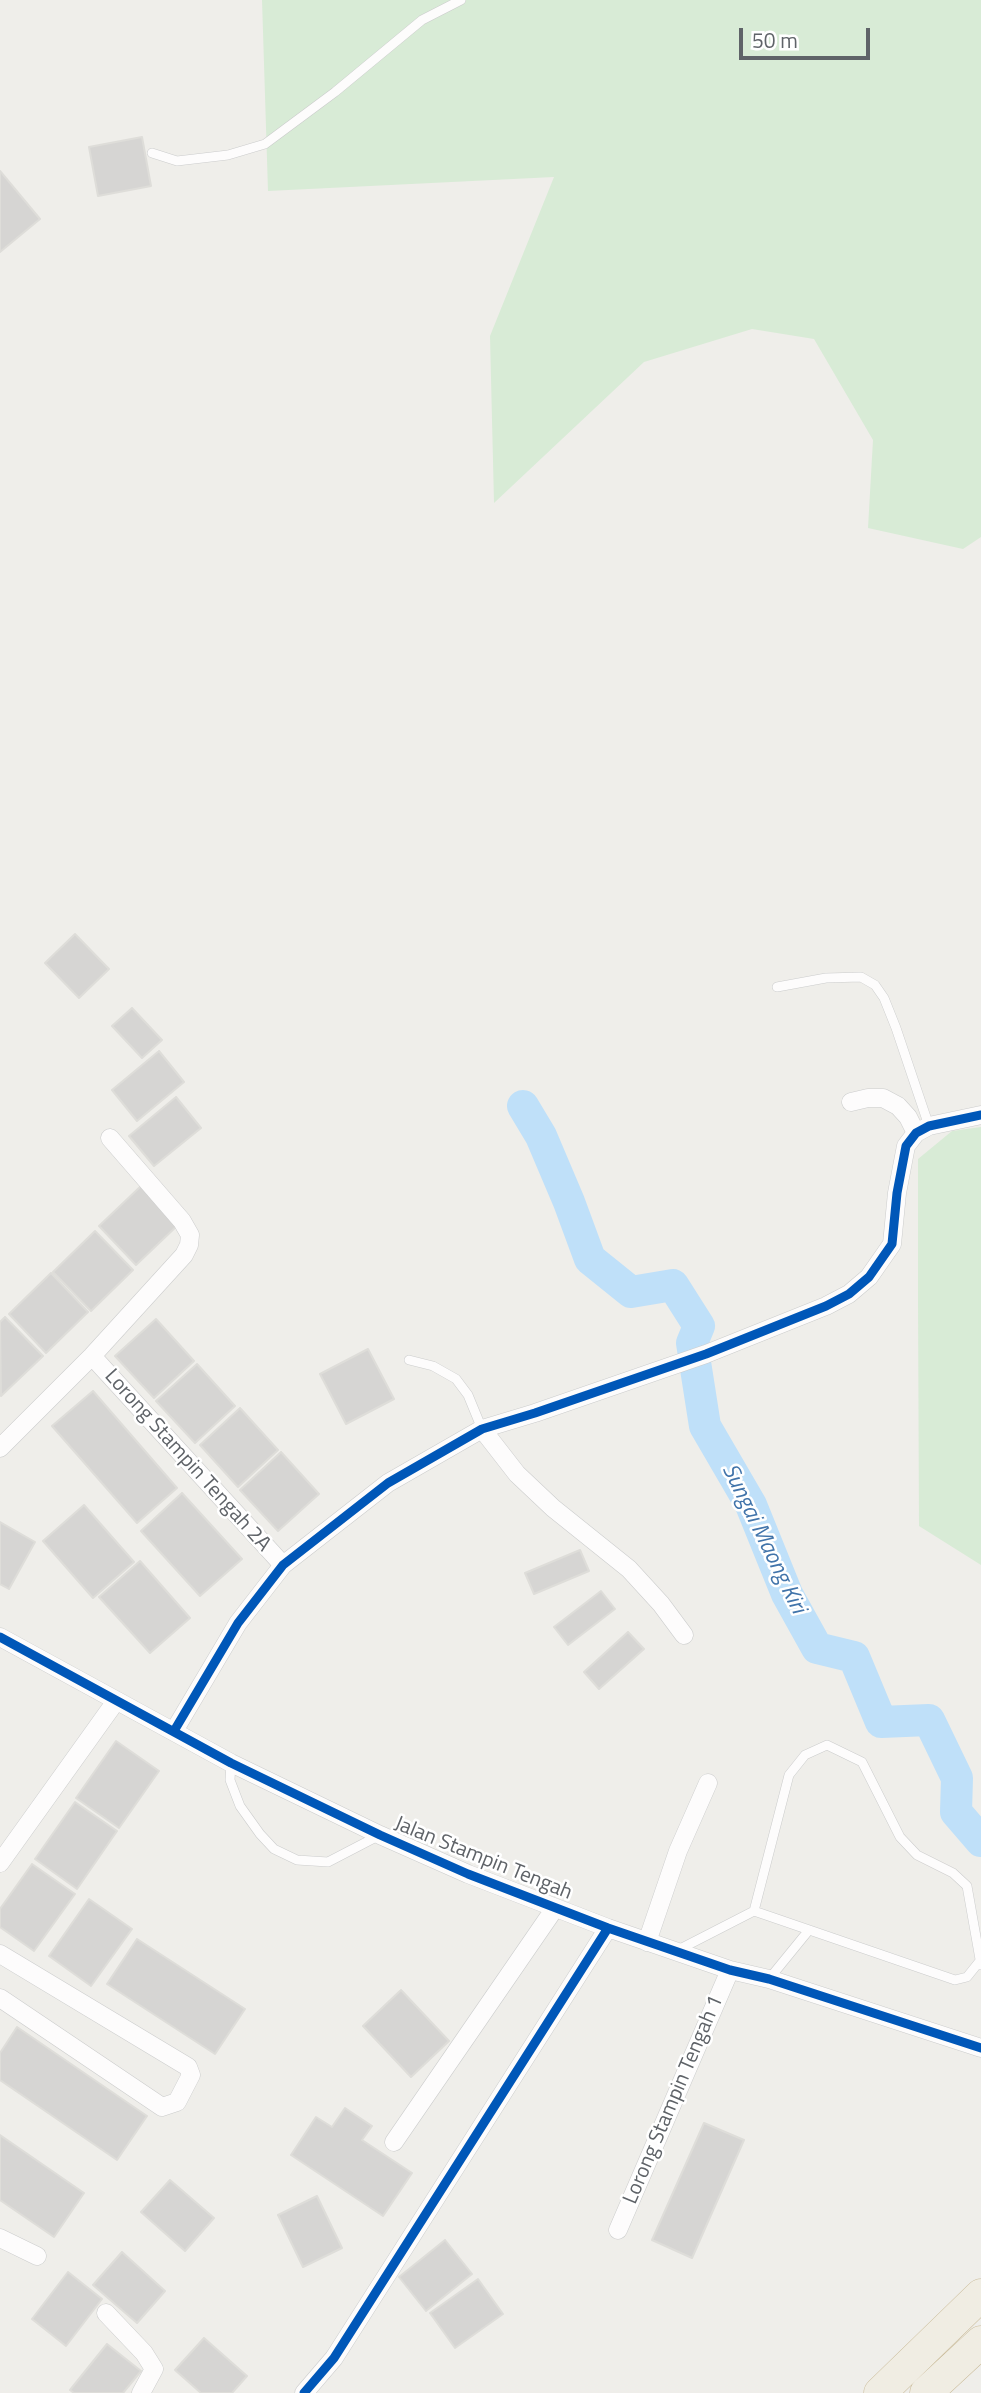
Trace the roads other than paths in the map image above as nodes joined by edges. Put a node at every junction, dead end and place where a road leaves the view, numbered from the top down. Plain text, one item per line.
1 (461, 0) edge
2 (152, 153) dead end
3 (777, 987) dead end
4 (851, 1102) dead end
5 (981, 1115) edge
6 (923, 1130) junction
7 (110, 1138) dead end
8 (92, 1356) junction
9 (409, 1360) dead end
10 (482, 1429) junction
11 (0, 1448) edge
12 (283, 1565) junction
13 (684, 1635) dead end
14 (0, 1637) edge
15 (116, 1701) junction
16 (174, 1731) junction
17 (231, 1763) junction
18 (708, 1783) dead end
19 (380, 1835) junction
20 (0, 1863) edge
21 (555, 1908) junction
22 (754, 1911) junction
23 (608, 1928) junction
24 (809, 1930) junction
25 (647, 1942) junction
26 (675, 1951) junction
27 (0, 1954) edge
28 (980, 1964) edge
29 (730, 1970) junction
30 (769, 1979) junction
31 (0, 1998) edge
32 (981, 2049) edge
33 (394, 2142) dead end
34 (618, 2230) dead end
35 (0, 2238) edge
36 (37, 2256) dead end
37 (981, 2295) edge
38 (106, 2313) dead end
39 (981, 2342) edge
40 (141, 2393) edge
41 (304, 2393) edge
42 (880, 2393) edge
43 (926, 2393) edge

1 - 2 lane
3 - 6 lane
4 - 6 street
5 - 6 street
6 - 10 street
7 - 8 street, Lorong Stampin Tengah 2A
8 - 11 street, Lorong Stampin Tengah 2A
8 - 12 street, Lorong Stampin Tengah 2A
9 - 10 lane
10 - 12 street
10 - 13 street
12 - 16 street
14 - 15 street, Jalan Stampin Tengah
15 - 16 street, Jalan Stampin Tengah
15 - 20 street
16 - 17 street, Jalan Stampin Tengah
17 - 19 street, Jalan Stampin Tengah
17 - 19 lane
18 - 25 street
19 - 21 street, Jalan Stampin Tengah
21 - 23 street, Jalan Stampin Tengah
21 - 33 street
22 - 24 lane
22 - 26 lane
22 - 28 lane
23 - 25 street, Jalan Stampin Tengah
23 - 41 street
24 - 28 lane
24 - 30 lane
25 - 26 street, Jalan Stampin Tengah
26 - 29 street, Jalan Stampin Tengah
27 - 31 street
29 - 30 street, Jalan Stampin Tengah
29 - 34 street, Lorong Stampin Tengah 1
30 - 32 street, Jalan Stampin Tengah
35 - 36 street
37 - 42 highway
38 - 40 street
39 - 43 highway

